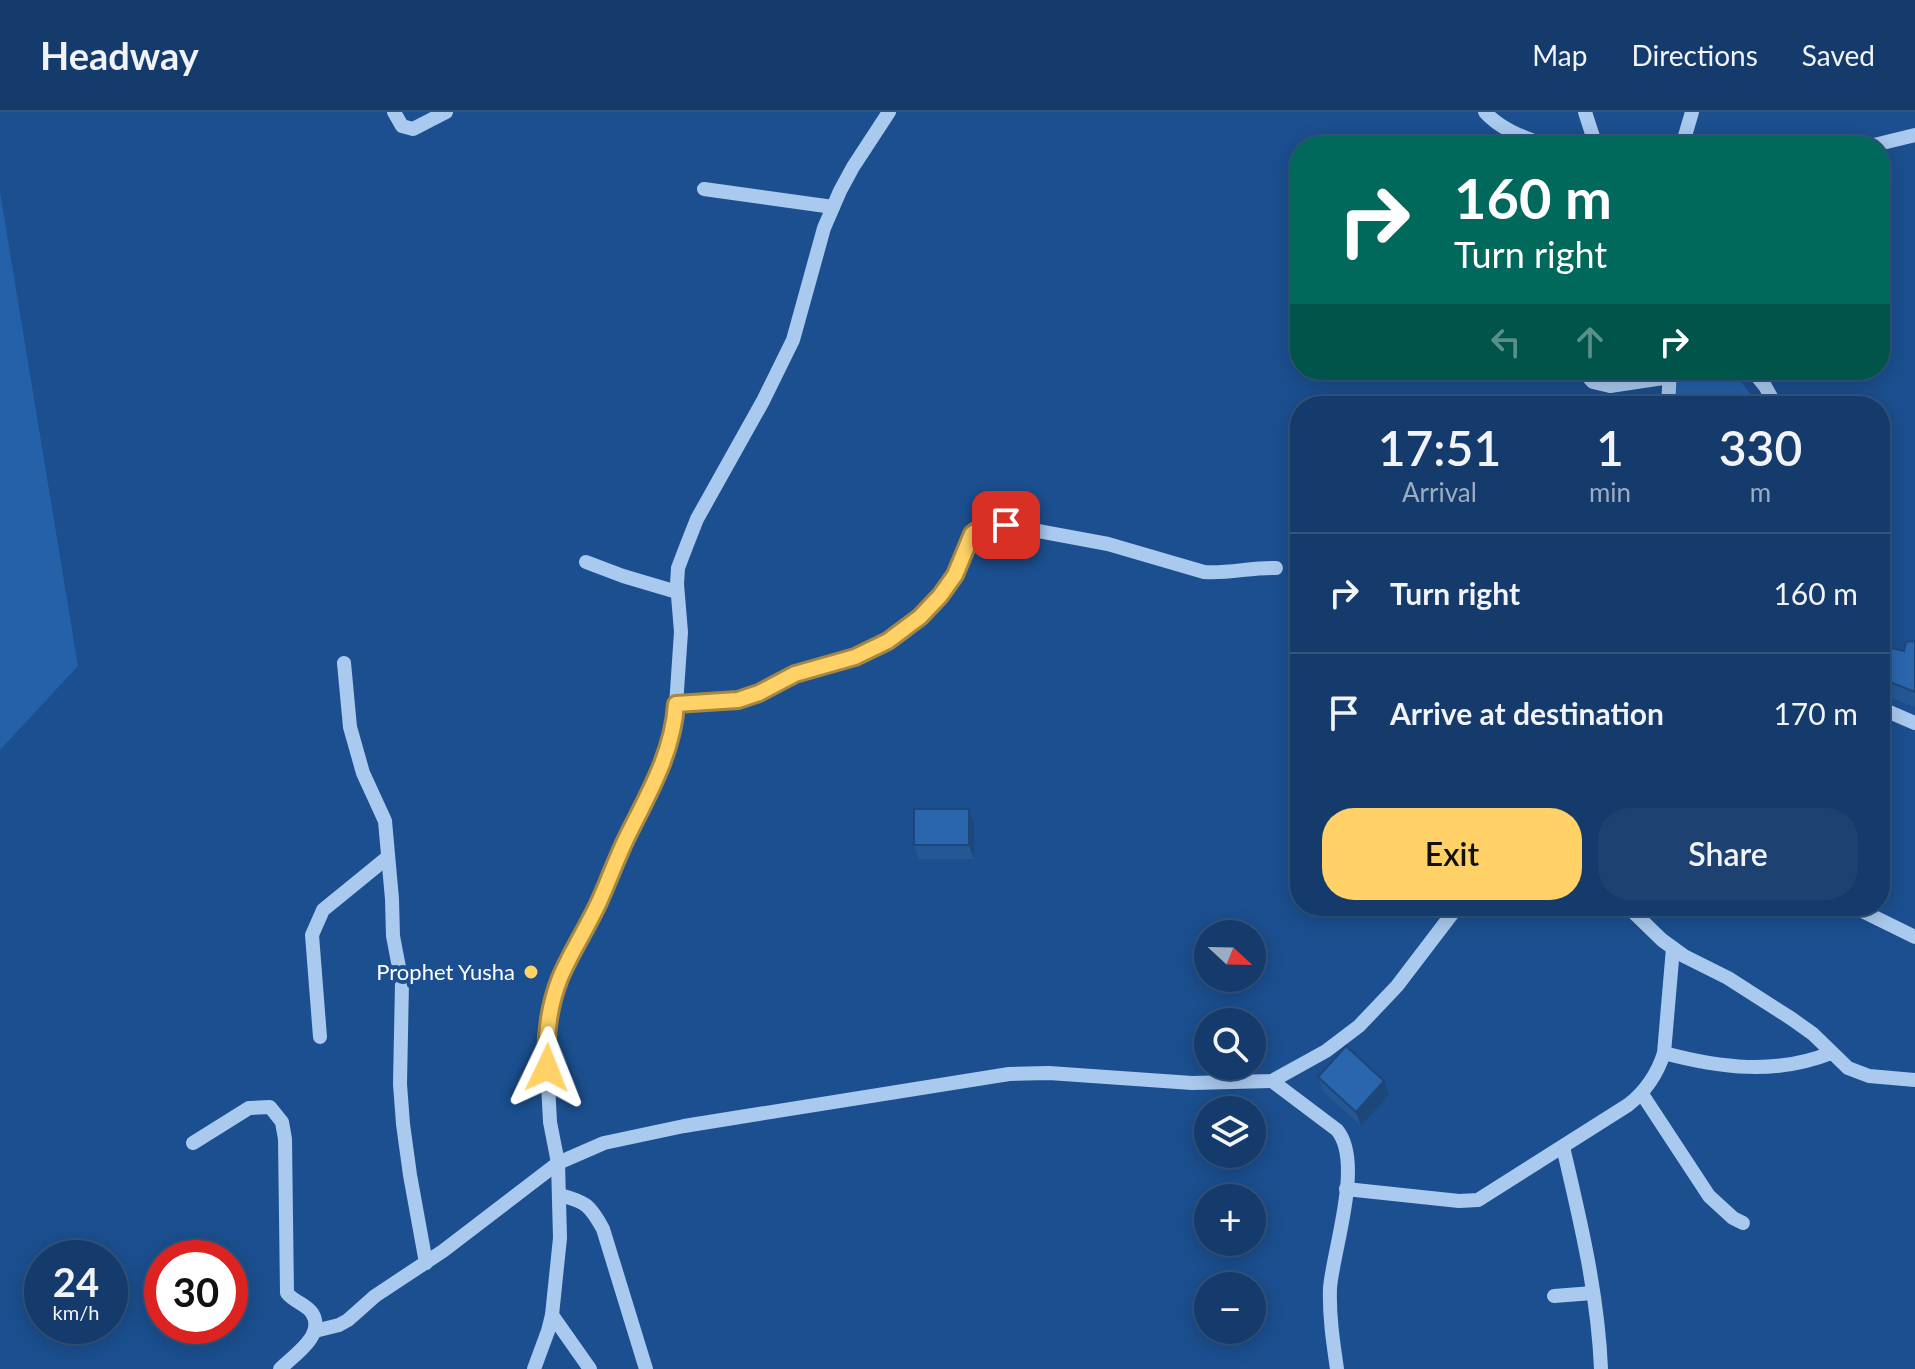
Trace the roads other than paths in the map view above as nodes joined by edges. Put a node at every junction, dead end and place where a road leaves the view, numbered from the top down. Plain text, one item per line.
1 (394, 112) edge
2 (446, 112) edge
3 (889, 112) edge
4 (1485, 112) edge
5 (1585, 112) edge
6 (1692, 112) edge
7 (1915, 135) edge
8 (1520, 136) edge
9 (1593, 136) edge
10 (1685, 136) edge
11 (1890, 141) edge
12 (704, 189) dead end
13 (833, 207) junction
14 (1591, 380) edge
15 (1638, 380) edge
16 (586, 562) dead end
17 (1276, 568) dead end
18 (677, 592) junction
19 (344, 663) dead end
20 (676, 704) junction
21 (1890, 712) edge
22 (1915, 723) edge
23 (388, 857) junction
24 (1450, 916) edge
25 (1637, 916) edge
26 (1872, 916) edge
27 (1915, 937) edge
28 (1673, 948) junction
29 (320, 1037) dead end
30 (1664, 1053) junction
31 (1831, 1053) junction
32 (1915, 1080) edge
33 (1272, 1081) junction
34 (1642, 1094) junction
35 (193, 1143) dead end
36 (1563, 1147) junction
37 (558, 1163) junction
38 (1346, 1189) junction
39 (560, 1195) junction
40 (1743, 1223) dead end
41 (426, 1263) junction
42 (1593, 1293) junction
43 (1554, 1296) dead end
44 (552, 1315) junction
45 (315, 1331) junction
46 (280, 1369) edge
47 (534, 1369) edge
48 (590, 1369) edge
49 (646, 1369) edge
50 (1337, 1369) edge
51 (1601, 1369) edge

1 - 2 street
3 - 13 street
4 - 8 street
5 - 9 street
6 - 10 street
7 - 11 street
12 - 13 street
13 - 18 street
14 - 15 street
16 - 18 street
17 - 20 street
18 - 20 street
19 - 23 street
20 - 37 street
21 - 22 street
23 - 29 street
23 - 41 street
24 - 33 street
25 - 28 street
26 - 27 street
28 - 30 street
28 - 31 street
30 - 31 street
30 - 34 street
31 - 32 street
33 - 37 street
33 - 38 street
34 - 36 street
34 - 40 street
35 - 45 street
36 - 38 street
36 - 42 street
37 - 39 street
37 - 41 street
38 - 50 street
39 - 44 street
39 - 49 street
41 - 45 street
42 - 43 street
42 - 51 street
44 - 47 street
44 - 48 street
45 - 46 street

